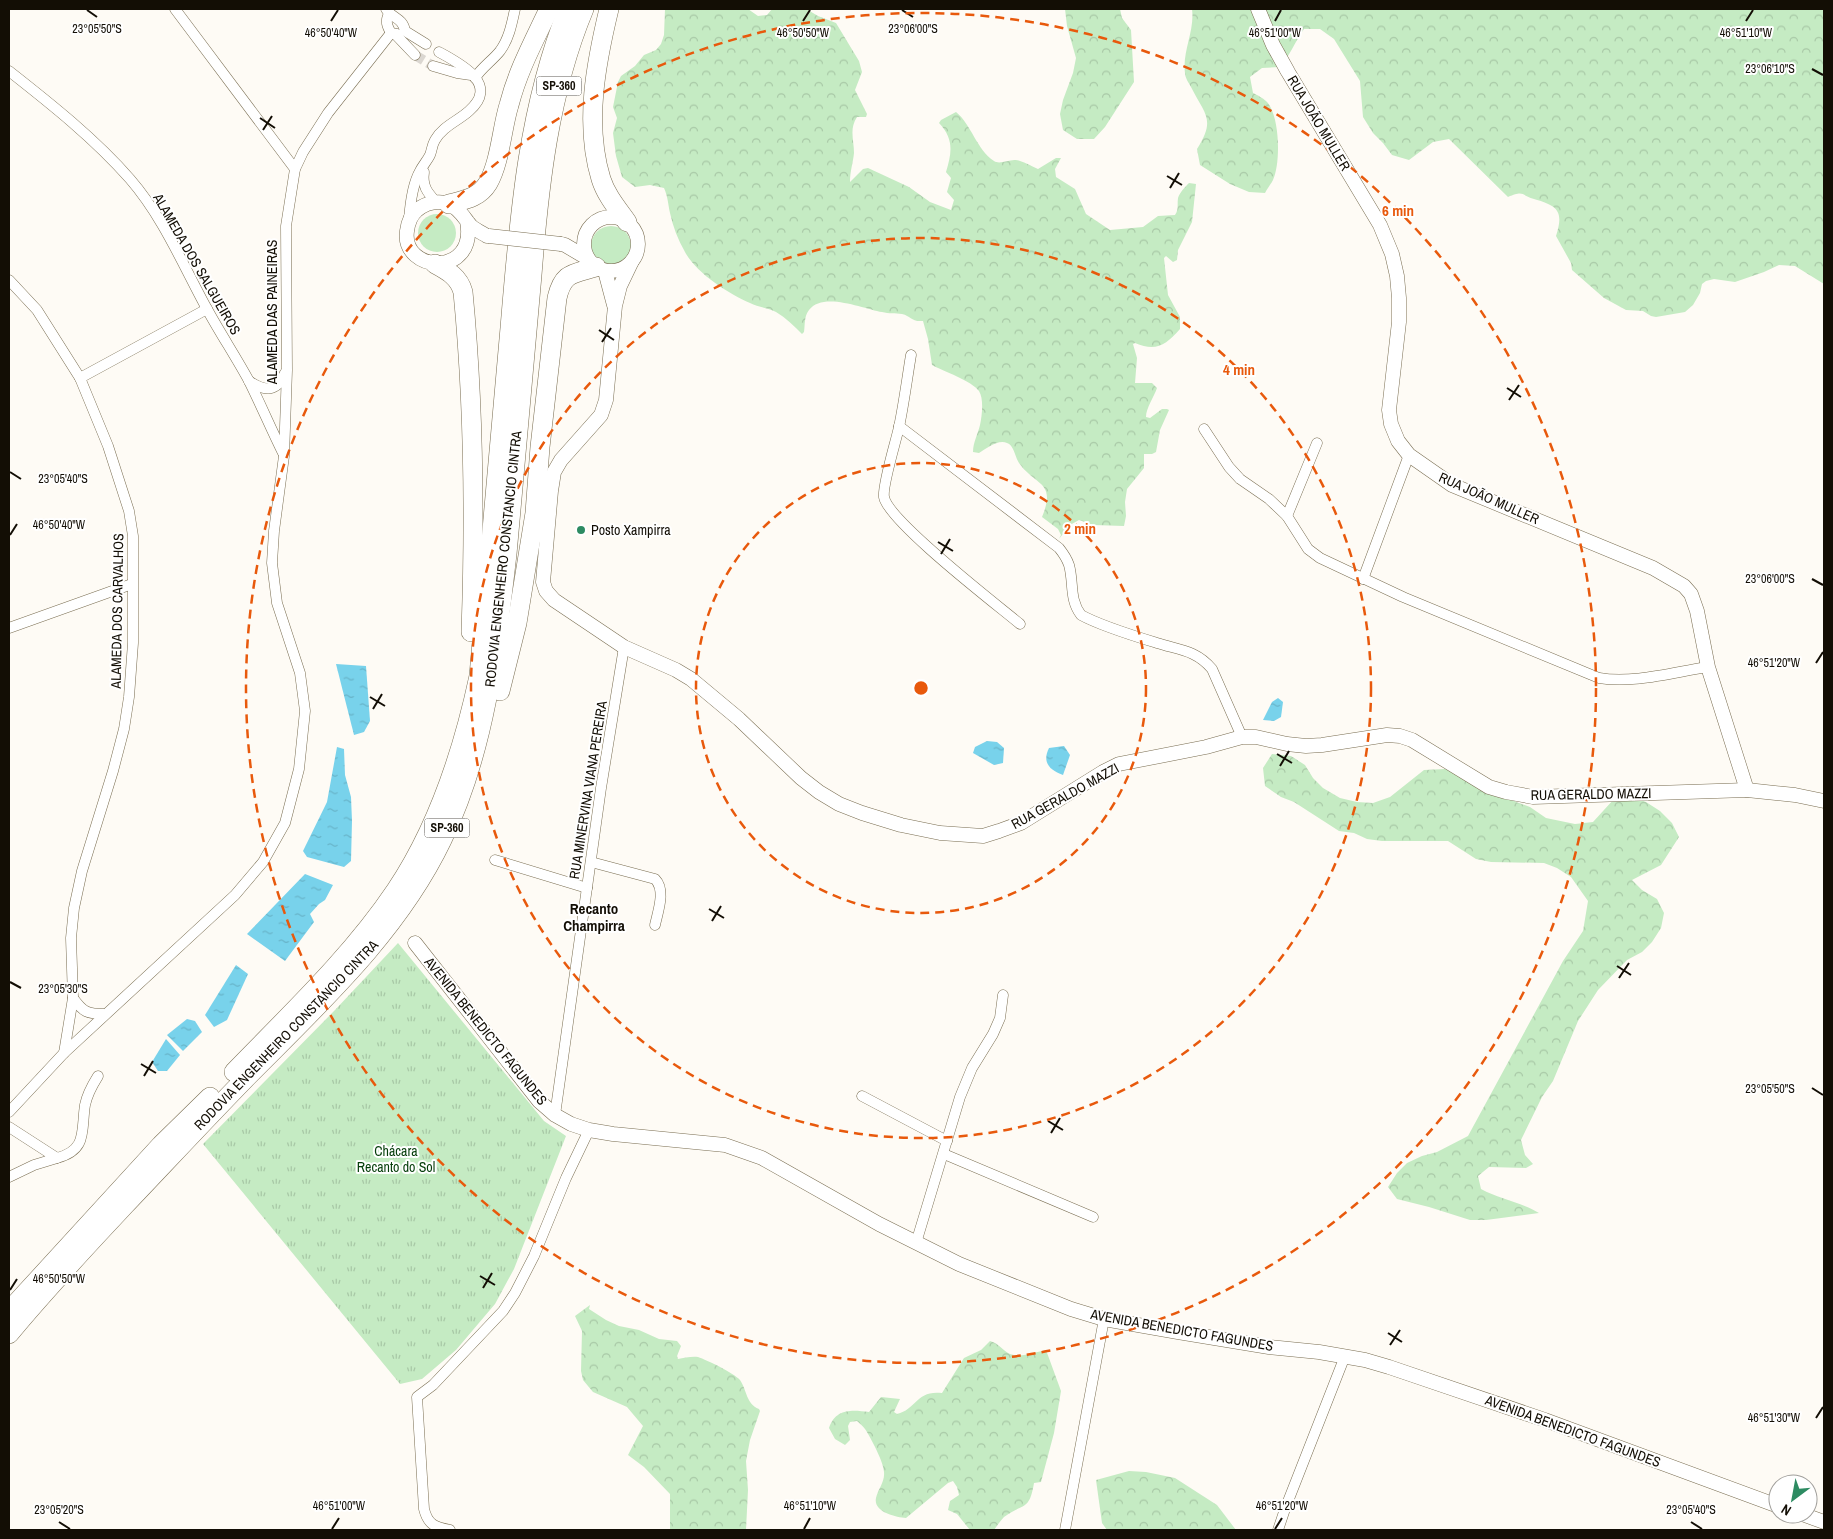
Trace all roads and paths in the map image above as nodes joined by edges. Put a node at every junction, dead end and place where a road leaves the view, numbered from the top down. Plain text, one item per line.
1 (175, 9) edge
2 (515, 9) edge
3 (548, 9) edge
4 (568, 9) edge
5 (584, 9) edge
6 (609, 9) edge
7 (1258, 9) edge
8 (388, 11) edge
9 (397, 32) junction
10 (426, 44) dead end
11 (439, 52) dead end
12 (415, 55) tunnel mouth
13 (433, 66) tunnel mouth
14 (9, 71) edge
15 (473, 76) junction
16 (425, 164) junction
17 (295, 169) junction
18 (442, 203) junction
19 (467, 222) junction
20 (627, 222) junction
21 (408, 223) junction
22 (587, 229) junction
23 (488, 236) junction
24 (563, 244) junction
25 (466, 246) junction
26 (632, 261) junction
27 (435, 264) junction
28 (596, 265) junction
29 (9, 280) edge
30 (615, 306) junction
31 (207, 309) junction
32 (911, 355) dead end
33 (287, 370) junction
34 (80, 378) junction
35 (248, 381) junction
36 (899, 426) junction
37 (1204, 429) dead end
38 (1317, 443) dead end
39 (1409, 455) junction
40 (284, 456) junction
41 (1287, 516) junction
42 (1364, 579) junction
43 (132, 584) junction
44 (1020, 624) dead end
45 (9, 628) edge
46 (624, 647) junction
47 (1708, 667) junction
48 (1242, 737) junction
49 (465, 759) junction
50 (1747, 790) junction
51 (1824, 801) edge
52 (495, 860) dead end
53 (591, 862) junction
54 (587, 888) junction
55 (655, 925) dead end
56 (415, 943) dead end
57 (1002, 995) dead end
58 (73, 998) junction
59 (105, 1014) junction
60 (64, 1053) junction
61 (98, 1076) dead end
62 (862, 1096) dead end
63 (9, 1112) edge
64 (555, 1115) junction
65 (9, 1127) edge
66 (589, 1130) junction
67 (947, 1141) junction
68 (944, 1154) junction
69 (57, 1158) junction
70 (9, 1177) edge
71 (1093, 1217) dead end
72 (916, 1243) junction
73 (9, 1311) edge
74 (1104, 1319) junction
75 (9, 1334) edge
76 (1345, 1356) junction
77 (1768, 1502) edge
78 (450, 1530) edge
79 (1065, 1530) edge
80 (1278, 1530) edge

1 - 17 street
2 - 15 street
3 - 18 highway
4 - 49 highway, RODOVIA ENGENHEIRO CONSTANCIO CINTRA / SP-360
5 - 49 highway, RODOVIA ENGENHEIRO CONSTANCIO CINTRA / SP-360
6 - 20 highway
7 - 39 street, RUA JOÃO MULLER
8 - 9 street
8 - 9 street
9 - 10 street
9 - 12 street
9 - 17 street, ALAMEDA DAS PAINEIRAS
11 - 15 street
13 - 15 street
14 - 31 street, ALAMEDA DOS SALGUEIROS
15 - 16 street
16 - 18 street
16 - 21 street
17 - 33 street, ALAMEDA DAS PAINEIRAS
18 - 19 street
18 - 21 street
19 - 23 street
19 - 25 street
20 - 22 street
20 - 26 street
21 - 27 street
22 - 24 street
22 - 28 street
23 - 24 street, bridge
23 - 25 street
24 - 28 street
25 - 27 street
26 - 28 street
26 - 30 street
27 - 49 highway
28 - 30 street
28 - 49 highway
29 - 34 street, ALAMEDA DOS CARVALHOS
30 - 46 street, RUA GERALDO MAZZI
31 - 34 street
31 - 35 street, ALAMEDA DOS SALGUEIROS
32 - 36 street
33 - 35 street
33 - 40 street, ALAMEDA DAS PAINEIRAS
34 - 43 street, ALAMEDA DOS CARVALHOS
35 - 40 street, ALAMEDA DOS SALGUEIROS
36 - 44 street
36 - 48 street
37 - 41 street
38 - 41 street
39 - 42 street
39 - 47 street, RUA JOÃO MULLER
40 - 59 street, ALAMEDA DAS PAINEIRAS
41 - 42 street
42 - 47 street
43 - 45 street
43 - 58 street, ALAMEDA DOS CARVALHOS
46 - 48 street, RUA GERALDO MAZZI
46 - 53 street, RUA MINERVINA VIANA PEREIRA
47 - 50 street, RUA JOÃO MULLER
48 - 50 street, RUA GERALDO MAZZI
49 - 73 highway, RODOVIA ENGENHEIRO CONSTANCIO CINTRA / SP-360
49 - 75 highway, RODOVIA ENGENHEIRO CONSTANCIO CINTRA / SP-360
50 - 51 street, RUA GERALDO MAZZI
52 - 54 street
53 - 54 street, RUA MINERVINA VIANA PEREIRA
53 - 55 street
54 - 64 street, RUA MINERVINA VIANA PEREIRA
56 - 64 street, AVENIDA BENEDICTO FAGUNDES
57 - 67 street
58 - 59 street
58 - 60 street, ALAMEDA DOS CARVALHOS
59 - 60 street, ALAMEDA DAS PAINEIRAS
60 - 63 street, ALAMEDA DAS PAINEIRAS
61 - 69 street
62 - 67 street
64 - 66 street, AVENIDA BENEDICTO FAGUNDES
65 - 69 street
66 - 72 street, AVENIDA BENEDICTO FAGUNDES
66 - 78 street
67 - 68 street
68 - 71 street
68 - 72 street
69 - 70 street
72 - 74 street, AVENIDA BENEDICTO FAGUNDES
74 - 76 street, AVENIDA BENEDICTO FAGUNDES
74 - 79 street
76 - 77 street, AVENIDA BENEDICTO FAGUNDES
76 - 80 street

